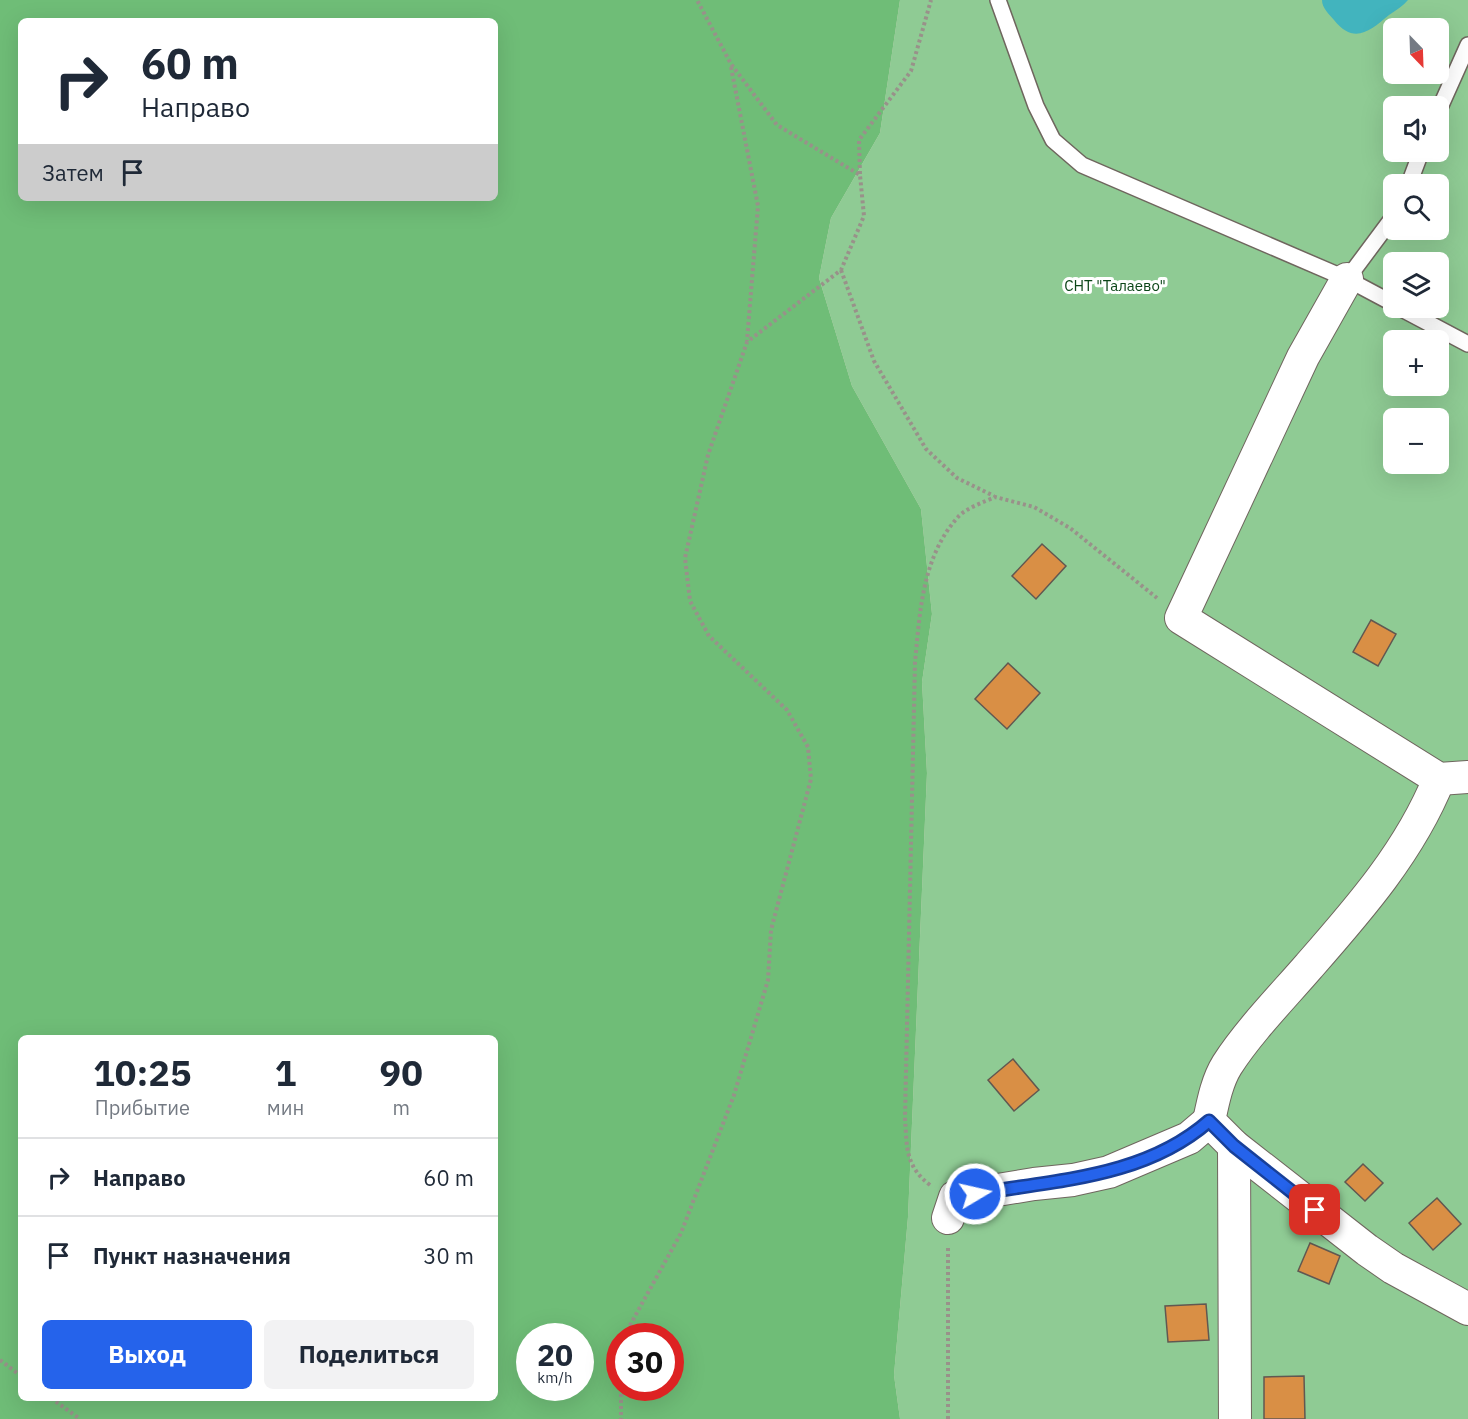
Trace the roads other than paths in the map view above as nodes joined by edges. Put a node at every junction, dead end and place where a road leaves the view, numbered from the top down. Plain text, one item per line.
1 (998, 0) edge
2 (1468, 45) edge
3 (1445, 96) edge
4 (1383, 231) edge
5 (1347, 279) junction
6 (1383, 298) edge
7 (1419, 318) edge
8 (1468, 344) edge
9 (1454, 778) edge
10 (1209, 1121) junction
11 (1234, 1146) junction
12 (952, 1207) road end
13 (1468, 1309) edge
14 (1235, 1419) edge

1 - 5 lane
2 - 3 lane
4 - 5 lane
5 - 6 lane
5 - 9 street
7 - 8 lane
9 - 10 street
10 - 11 street
10 - 12 street
11 - 13 street
11 - 14 street

